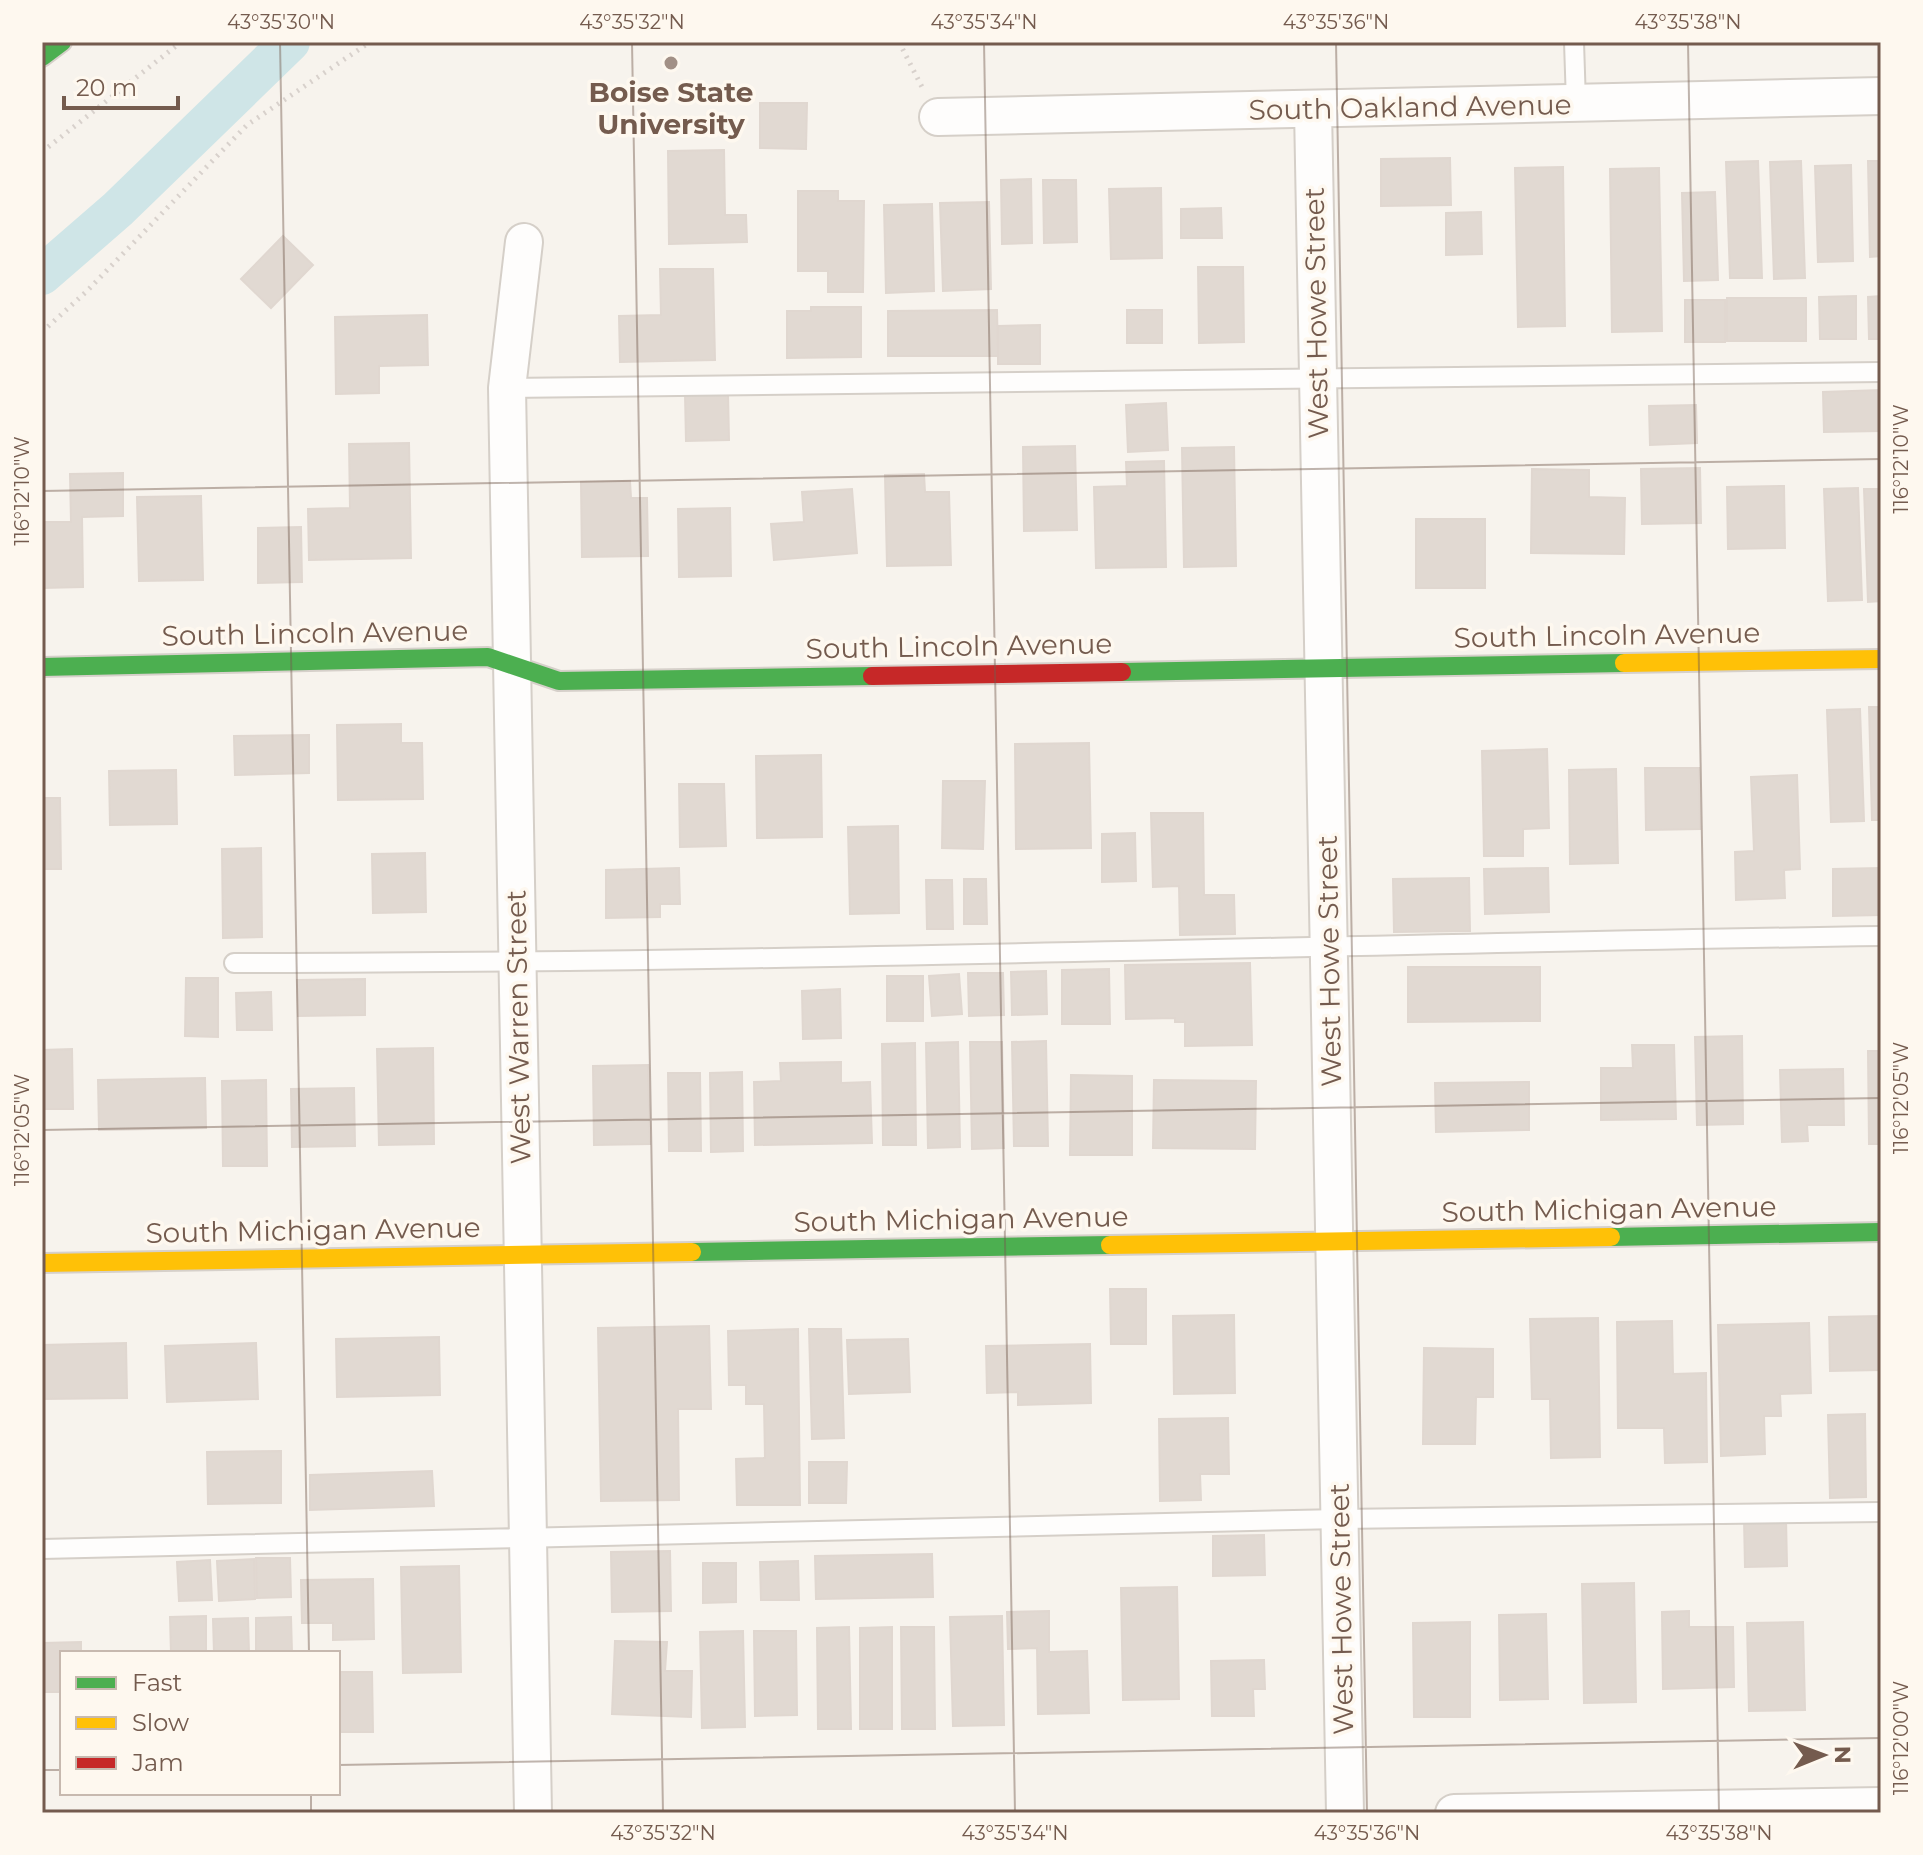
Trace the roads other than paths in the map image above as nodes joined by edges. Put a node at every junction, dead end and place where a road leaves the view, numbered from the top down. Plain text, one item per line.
1 (62, 42) edge
2 (1574, 42) edge
3 (42, 57) edge
4 (1881, 96) edge
5 (1576, 103) junction
6 (1313, 109) junction
7 (938, 117) road end
8 (524, 242) dead end
9 (1881, 372) edge
10 (1317, 376) junction
11 (507, 388) junction
12 (1881, 659) edge
13 (513, 666) junction
14 (42, 667) edge
15 (1323, 668) junction
16 (1881, 936) edge
17 (1328, 944) junction
18 (234, 963) dead end
19 (517, 963) junction
20 (1881, 1232) edge
21 (1334, 1241) junction
22 (522, 1255) junction
23 (42, 1263) edge
24 (1881, 1512) edge
25 (1340, 1519) junction
26 (528, 1541) junction
27 (42, 1549) edge
28 (1881, 1806) edge
29 (533, 1813) edge
30 (1345, 1813) edge
31 (1454, 1813) edge

1 - 3 street
2 - 5 lane
4 - 5 street, South Oakland Avenue
5 - 6 street, South Oakland Avenue
6 - 7 street, South Oakland Avenue
6 - 10 street, West Howe Street
8 - 11 street, West Warren Street
9 - 10 lane
10 - 11 lane
10 - 15 street, West Howe Street
11 - 13 street, West Warren Street
12 - 15 street, South Lincoln Avenue
13 - 14 street, South Lincoln Avenue
13 - 15 street, South Lincoln Avenue
13 - 19 street, West Warren Street
15 - 17 street, West Howe Street
16 - 17 lane
17 - 19 lane
17 - 21 street, West Howe Street
18 - 19 lane
19 - 22 street, West Warren Street
20 - 21 street, South Michigan Avenue
21 - 22 street, South Michigan Avenue
21 - 25 street, West Howe Street
22 - 23 street, South Michigan Avenue
22 - 26 street, West Warren Street
24 - 25 lane
25 - 26 lane
25 - 30 street, West Howe Street
26 - 27 lane
26 - 29 street, West Warren Street
28 - 31 street

